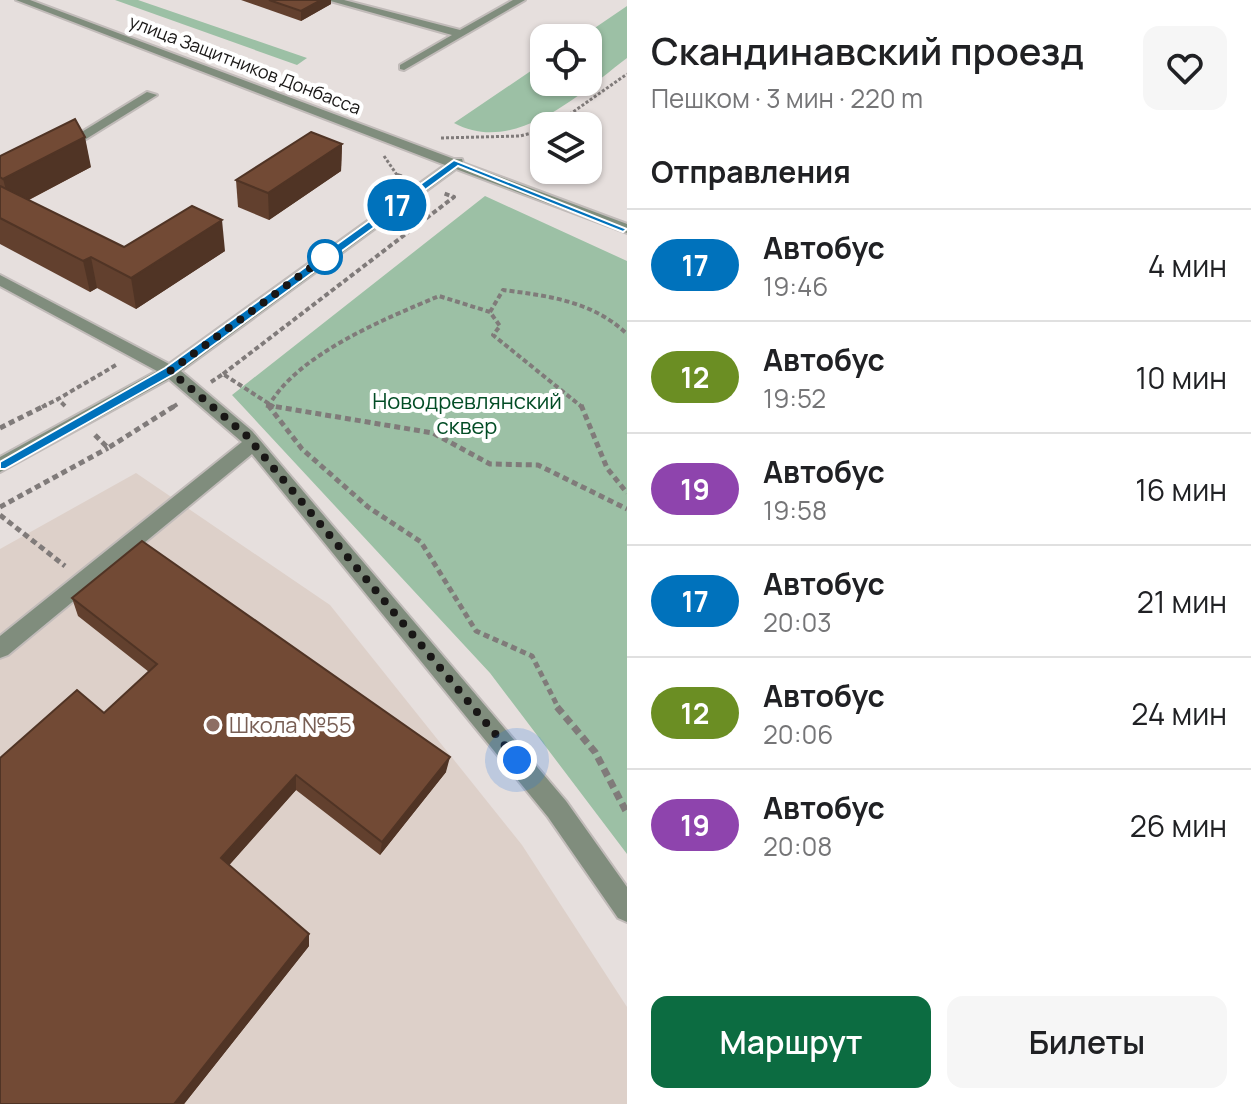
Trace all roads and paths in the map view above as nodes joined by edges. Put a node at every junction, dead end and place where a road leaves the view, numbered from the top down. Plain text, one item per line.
1 (21, 0) edge
2 (332, 0) edge
3 (520, 0) edge
4 (461, 34) junction
5 (404, 67) dead end
6 (627, 74) edge
7 (151, 95) dead end
8 (573, 112) edge
9 (530, 134) edge
10 (400, 142) junction
11 (446, 143) dead end
12 (53, 152) edge
13 (457, 162) junction
14 (424, 185) junction
15 (627, 229) edge
16 (0, 280) edge
17 (490, 312) junction
18 (627, 334) edge
19 (124, 361) dead end
20 (170, 371) junction
21 (223, 374) junction
22 (196, 392) junction
23 (58, 399) junction
24 (267, 406) junction
25 (81, 421) junction
26 (0, 428) edge
27 (253, 443) junction
28 (108, 448) junction
29 (0, 465) edge
30 (627, 493) edge
31 (0, 507) edge
32 (627, 509) edge
33 (0, 515) edge
34 (85, 581) junction
35 (0, 649) edge
36 (627, 813) edge
37 (627, 909) edge

1 - 10 street, улица Защитников Донбасса
2 - 4 street
3 - 4 street
4 - 5 street
6 - 8 path
7 - 12 street
9 - 11 path
10 - 13 street, улица Защитников Донбасса
10 - 14 path
13 - 14 street
13 - 15 street, улица Защитников Донбасса
14 - 20 street
14 - 21 path
16 - 20 street
17 - 18 path
17 - 24 path
17 - 30 path
19 - 23 path
20 - 22 street
20 - 25 street
21 - 22 path
21 - 24 path
22 - 27 street
22 - 28 path
23 - 25 path
23 - 26 path
24 - 32 path
24 - 36 path
25 - 28 path
25 - 29 street
27 - 34 street
27 - 37 street
28 - 31 path
33 - 34 path
34 - 35 street

